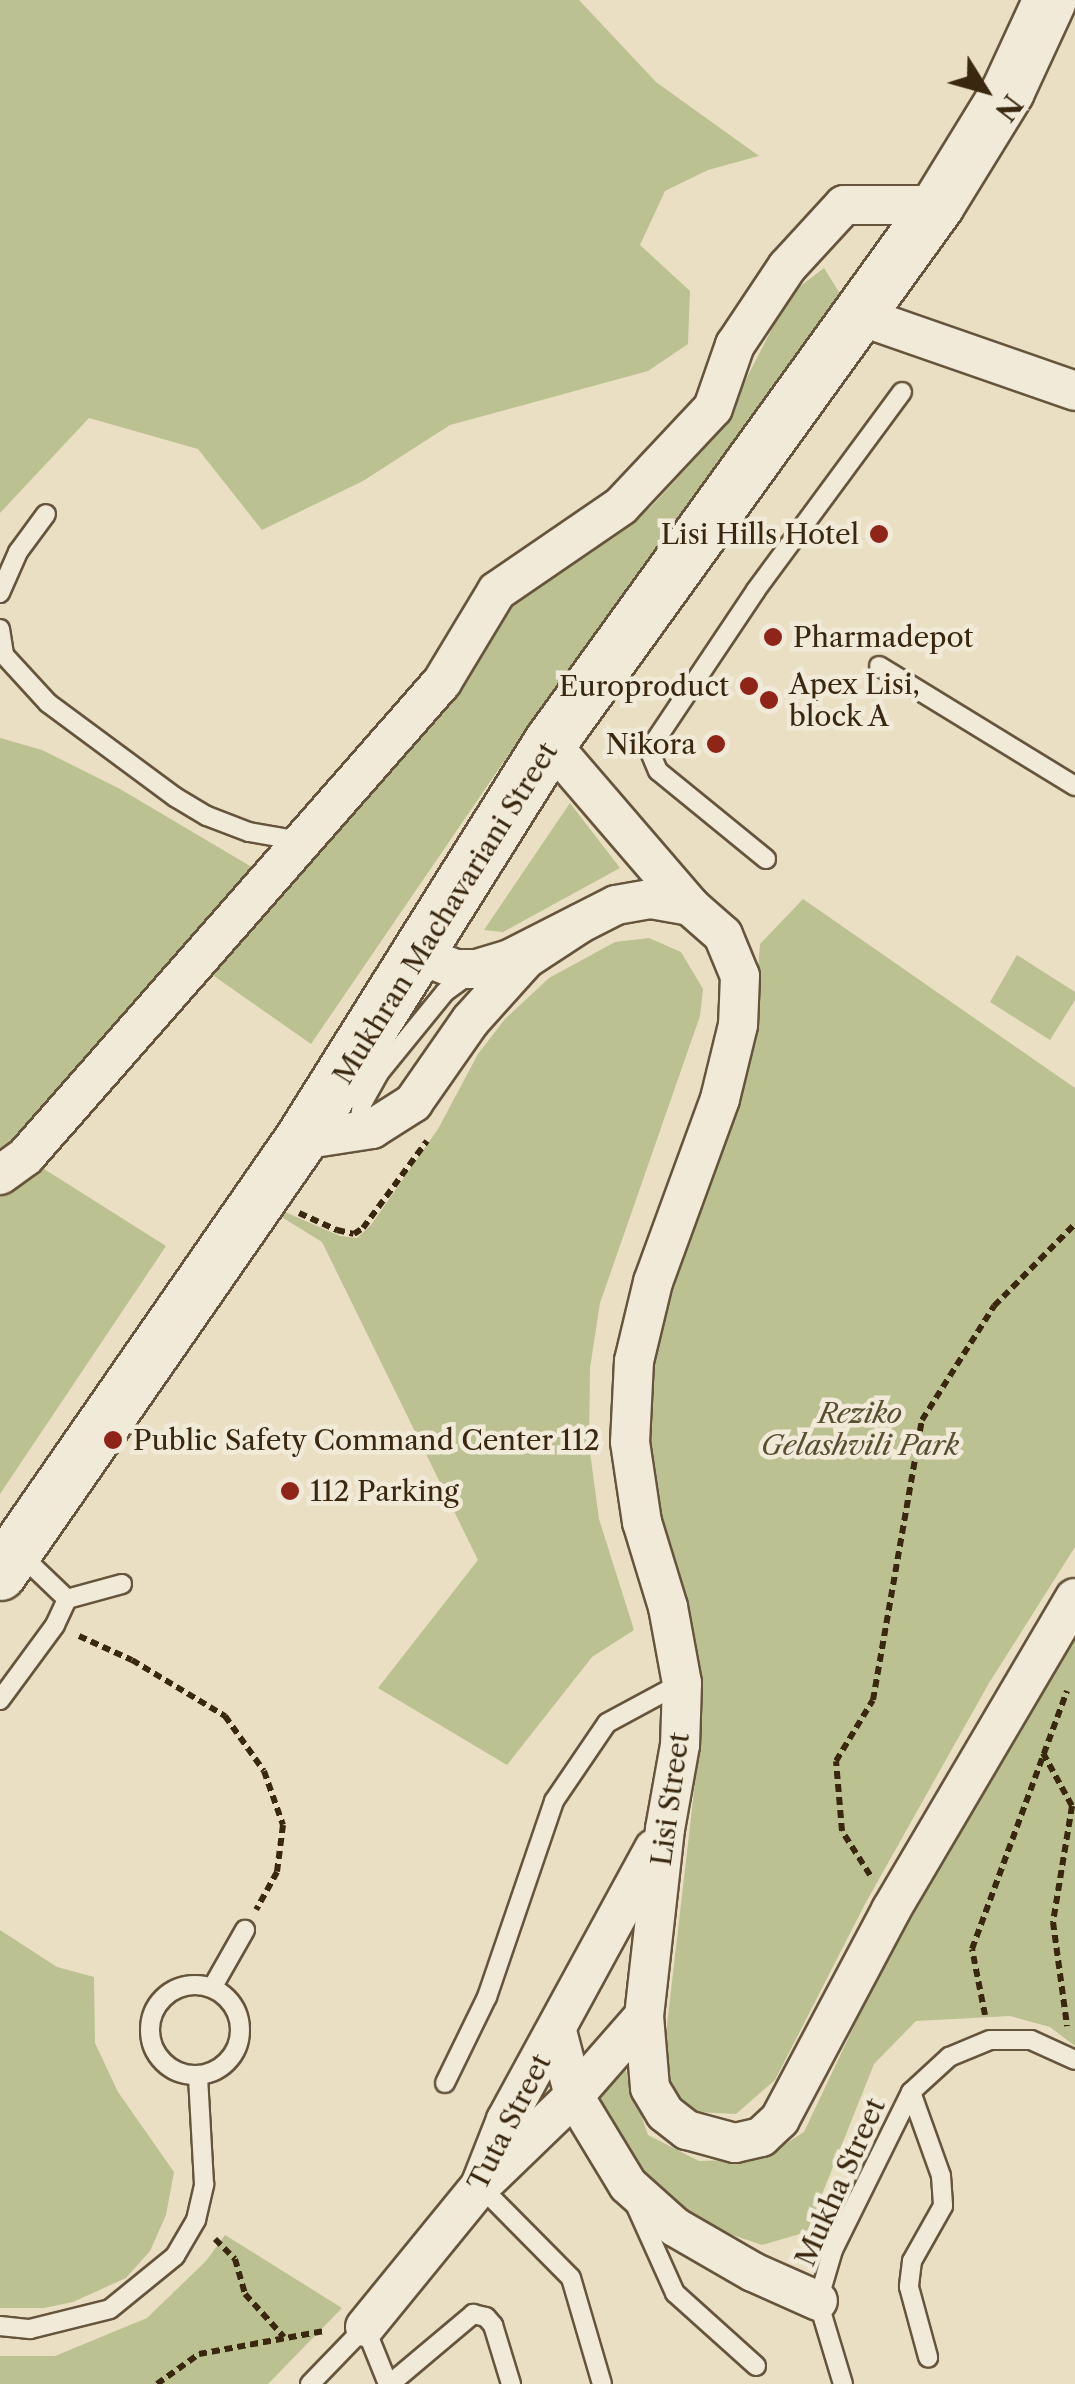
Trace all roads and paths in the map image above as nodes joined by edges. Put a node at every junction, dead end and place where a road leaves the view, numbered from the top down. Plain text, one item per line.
1 (1050, 0) edge
2 (938, 205) junction
3 (860, 316) junction
4 (1075, 390) edge
5 (902, 392) dead end
6 (46, 514) dead end
7 (0, 593) edge
8 (0, 629) edge
9 (879, 666) dead end
10 (550, 743) junction
11 (1075, 786) edge
12 (301, 841) junction
13 (766, 859) dead end
14 (690, 906) junction
15 (579, 924) junction
16 (418, 954) junction
17 (476, 969) junction
18 (434, 1131) dead end
19 (358, 1132) junction
20 (302, 1140) junction
21 (0, 1174) edge
22 (264, 1197) junction
23 (1075, 1224) edge
24 (8, 1562) edge
25 (122, 1584) dead end
26 (1075, 1598) edge
27 (67, 1600) junction
28 (55, 1625) junction
29 (682, 1683) junction
30 (1068, 1687) dead end
31 (0, 1700) edge
32 (1043, 1752) junction
33 (1074, 1806) edge
34 (665, 1829) junction
35 (891, 1910) junction
36 (245, 1930) joint
37 (212, 1988) junction
38 (644, 2016) junction
39 (557, 2030) junction
40 (990, 2040) junction
41 (1073, 2057) edge
42 (198, 2076) junction
43 (444, 2083) dead end
44 (911, 2092) junction
45 (574, 2096) junction
46 (628, 2185) junction
47 (480, 2186) junction
48 (196, 2220) junction
49 (818, 2301) junction
50 (350, 2324) junction
51 (0, 2326) edge
52 (328, 2331) junction
53 (284, 2338) junction
54 (315, 2344) dead end
55 (928, 2357) dead end
56 (756, 2366) dead end
57 (158, 2384) edge
58 (310, 2384) edge
59 (388, 2384) edge
60 (511, 2384) edge
61 (602, 2384) edge
62 (843, 2384) edge

1 - 2 main road, Mukhran Machavariani Street
2 - 3 main road, Mukhran Machavariani Street
2 - 12 street
3 - 4 street
3 - 10 main road, Mukhran Machavariani Street
5 - 13 lane
6 - 7 lane
8 - 12 lane
9 - 11 lane
10 - 14 street, Lisi Street
10 - 16 main road, Mukhran Machavariani Street
12 - 21 street
14 - 15 street
14 - 29 street, Lisi Street
15 - 17 street
15 - 19 street
16 - 17 street
16 - 20 main road, Mukhran Machavariani Street
17 - 19 lane
18 - 22 path
19 - 20 street
20 - 22 main road, Mukhran Machavariani Street
22 - 24 main road, Mukhran Machavariani Street
23 - 35 path
24 - 27 lane
25 - 27 lane
26 - 35 street, Lisi Street
27 - 28 lane
28 - 31 lane
28 - 36 path
29 - 34 street, Lisi Street
29 - 43 lane
30 - 32 path
32 - 33 path
32 - 40 path
33 - 41 path
34 - 38 street, Lisi Street
34 - 39 street, Tuta Street
35 - 38 street, Lisi Street
36 - 37 lane
37 - 42 lane
37 - 42 lane
38 - 45 street
39 - 45 street
39 - 47 street, Tuta Street
40 - 41 lane, Mukha Street
40 - 44 lane, Mukha Street
42 - 48 lane
44 - 49 lane, Mukha Street
44 - 55 lane
45 - 46 street
45 - 47 street
46 - 49 street
46 - 56 lane
47 - 50 street, Tuta Street
47 - 61 lane
48 - 51 lane
48 - 53 path
49 - 62 lane
50 - 52 path
50 - 58 lane, Tuta Street
50 - 59 lane
52 - 53 path
52 - 54 path
53 - 57 path
59 - 60 lane

